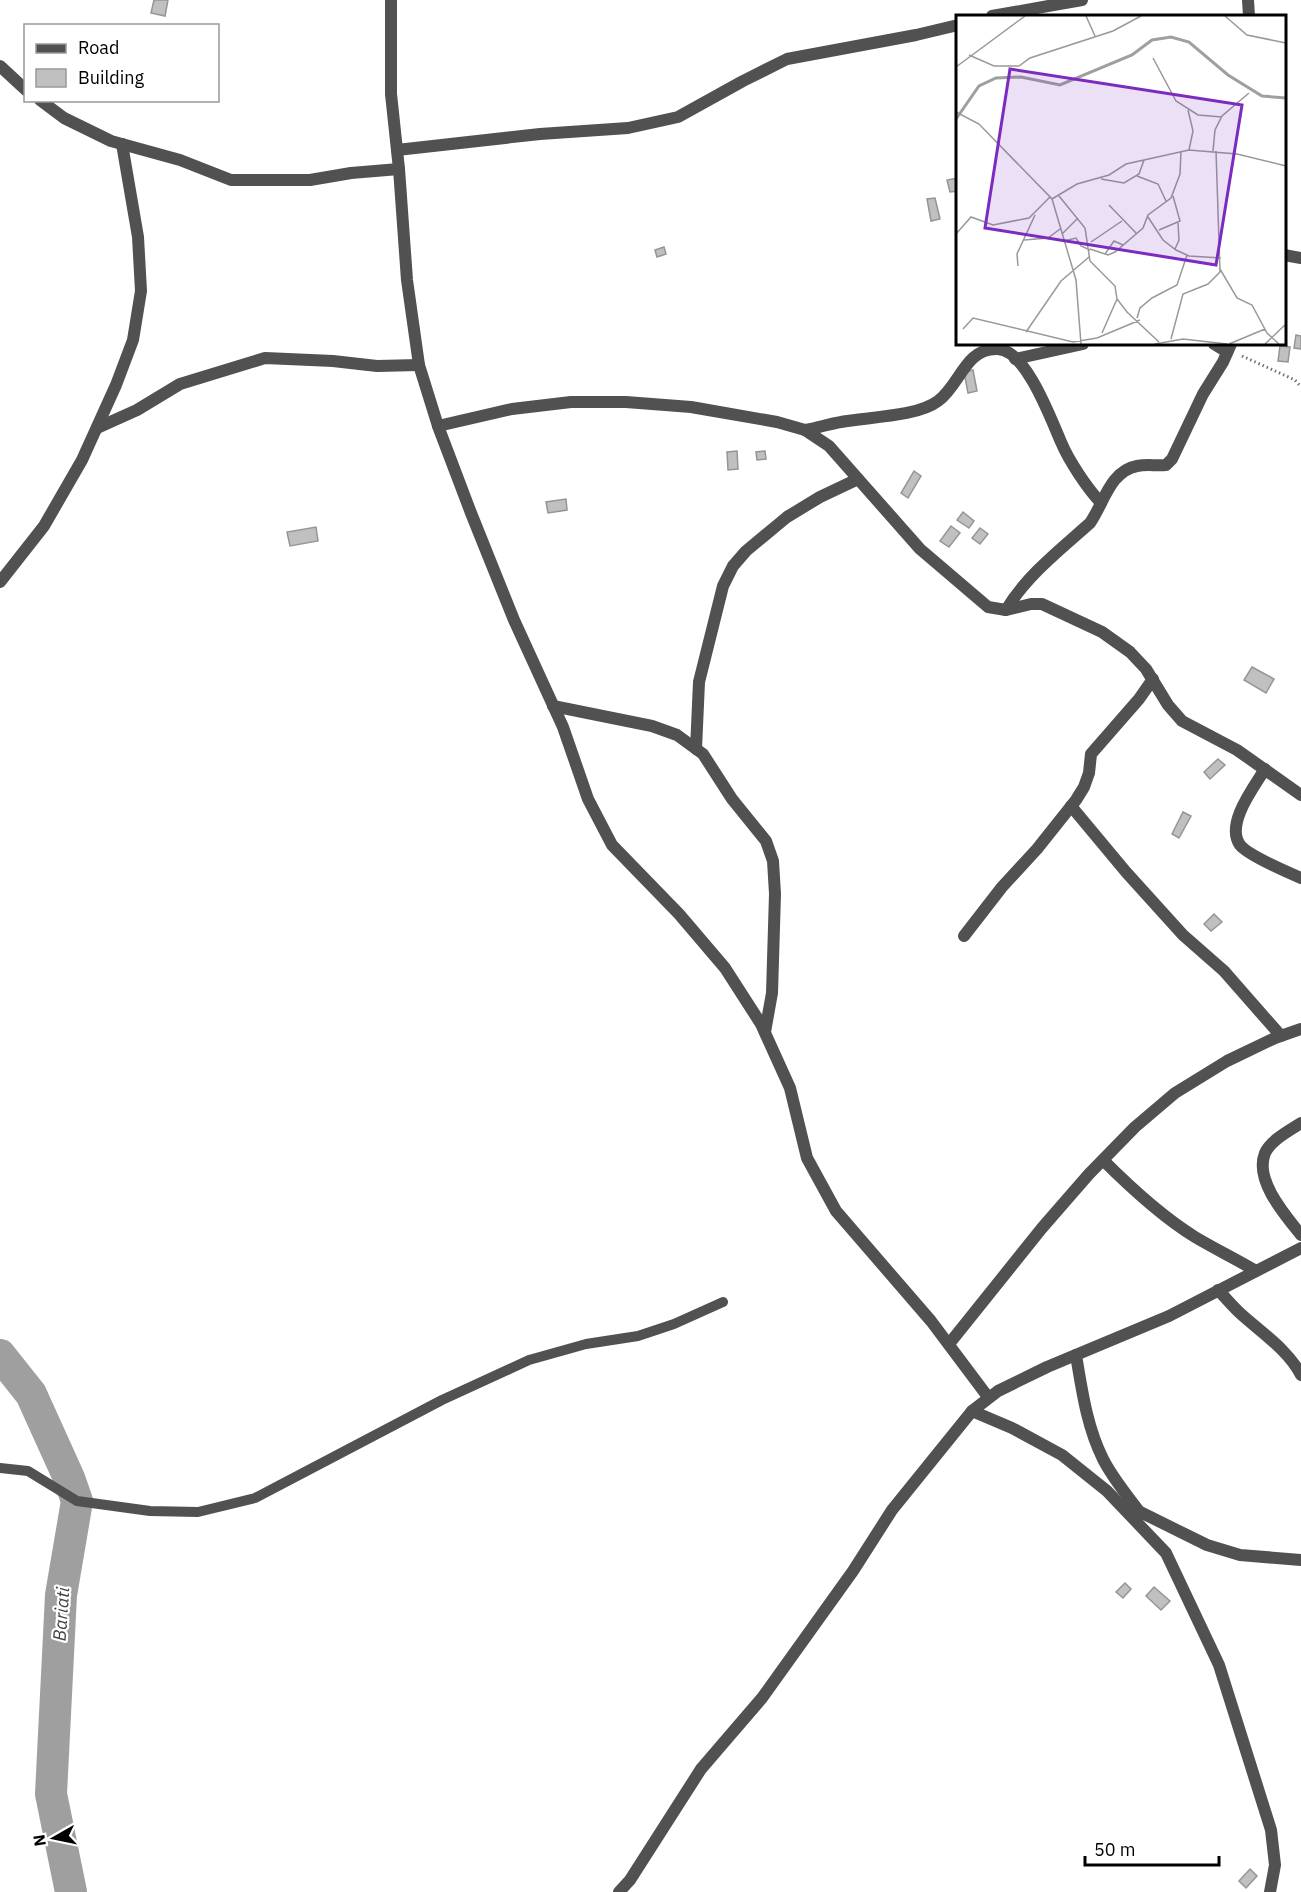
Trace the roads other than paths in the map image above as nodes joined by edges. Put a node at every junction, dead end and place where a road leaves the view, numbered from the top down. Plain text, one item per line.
1 (391, 0) edge
2 (1082, 0) edge
3 (1248, 0) edge
4 (998, 15) edge
5 (1249, 15) edge
6 (956, 25) edge
7 (0, 66) edge
8 (24, 88) edge
9 (43, 102) edge
10 (122, 144) junction
11 (397, 150) junction
12 (399, 169) junction
13 (1286, 255) edge
14 (1301, 258) edge
15 (1079, 345) edge
16 (1229, 348) edge
17 (1016, 359) junction
18 (419, 365) junction
19 (438, 426) junction
20 (97, 428) junction
21 (805, 430) junction
22 (858, 479) junction
23 (1101, 503) junction
24 (0, 582) edge
25 (1006, 610) junction
26 (1153, 679) junction
27 (553, 706) junction
28 (696, 749) junction
29 (1265, 769) junction
30 (1301, 795) edge
31 (1071, 806) junction
32 (1301, 878) edge
33 (964, 936) dead end
34 (1301, 1029) edge
35 (765, 1032) junction
36 (1281, 1036) junction
37 (1301, 1123) edge
38 (1103, 1160) junction
39 (1301, 1235) edge
40 (1300, 1249) edge
41 (1256, 1271) junction
42 (1218, 1290) junction
43 (723, 1302) dead end
44 (949, 1344) junction
45 (1076, 1355) junction
46 (1301, 1375) edge
47 (988, 1397) junction
48 (972, 1411) junction
49 (0, 1468) edge
50 (1117, 1501) junction
51 (1138, 1511) junction
52 (1301, 1560) edge
53 (619, 1892) edge
54 (1270, 1892) edge

1 - 11 street
2 - 4 street
3 - 5 street
6 - 11 street
7 - 8 street
9 - 10 street
10 - 12 street
10 - 20 street
11 - 12 street
12 - 18 street
13 - 14 street
15 - 17 street
16 - 23 street
17 - 21 street
17 - 23 street
18 - 19 street
18 - 20 street
19 - 21 street
19 - 27 street
20 - 24 street
21 - 22 street
22 - 25 street
22 - 28 street
23 - 25 street
25 - 26 street
26 - 29 street
26 - 31 street
27 - 28 street
27 - 35 street
28 - 35 street
29 - 30 street
29 - 32 street
31 - 33 street
31 - 36 street
34 - 36 street
35 - 44 street
36 - 38 street
37 - 39 street
38 - 41 street
38 - 44 street
40 - 41 street
41 - 42 street
42 - 45 street
42 - 46 street
43 - 49 lane
44 - 47 street
45 - 47 street
45 - 51 street
47 - 48 street
48 - 50 street
48 - 53 street
50 - 51 street
50 - 54 street
51 - 52 street

